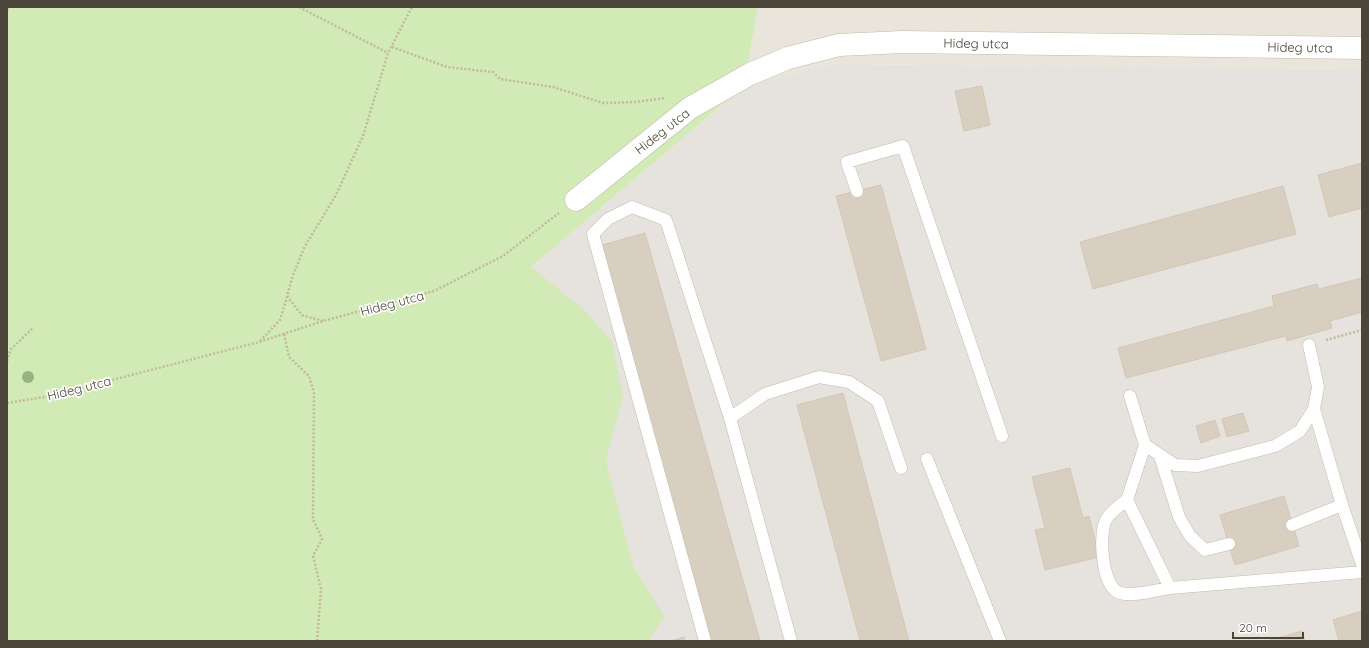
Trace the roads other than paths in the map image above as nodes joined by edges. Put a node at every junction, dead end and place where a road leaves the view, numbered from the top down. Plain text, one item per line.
1 (1362, 48) edge
2 (857, 191) dead end
3 (576, 200) road end
4 (1309, 345) road end
5 (1130, 396) dead end
6 (1314, 409) junction
7 (730, 418) junction
8 (1002, 436) dead end
9 (1144, 445) junction
10 (1160, 456) junction
11 (927, 460) dead end
12 (901, 468) dead end
13 (1127, 500) junction
14 (1342, 505) junction
15 (1292, 525) dead end
16 (1229, 544) dead end
17 (1362, 564) edge
18 (1362, 572) edge
19 (1170, 588) junction
20 (705, 641) edge
21 (790, 641) edge
22 (1000, 641) edge

1 - 3 street, Hideg utca
2 - 8 lane
4 - 6 lane
5 - 9 lane
6 - 10 lane
6 - 14 lane
7 - 12 lane
7 - 20 lane
7 - 21 lane
9 - 10 lane
9 - 13 lane
10 - 16 lane
11 - 22 lane
13 - 19 lane
13 - 19 lane
14 - 15 lane
14 - 17 lane
18 - 19 lane

